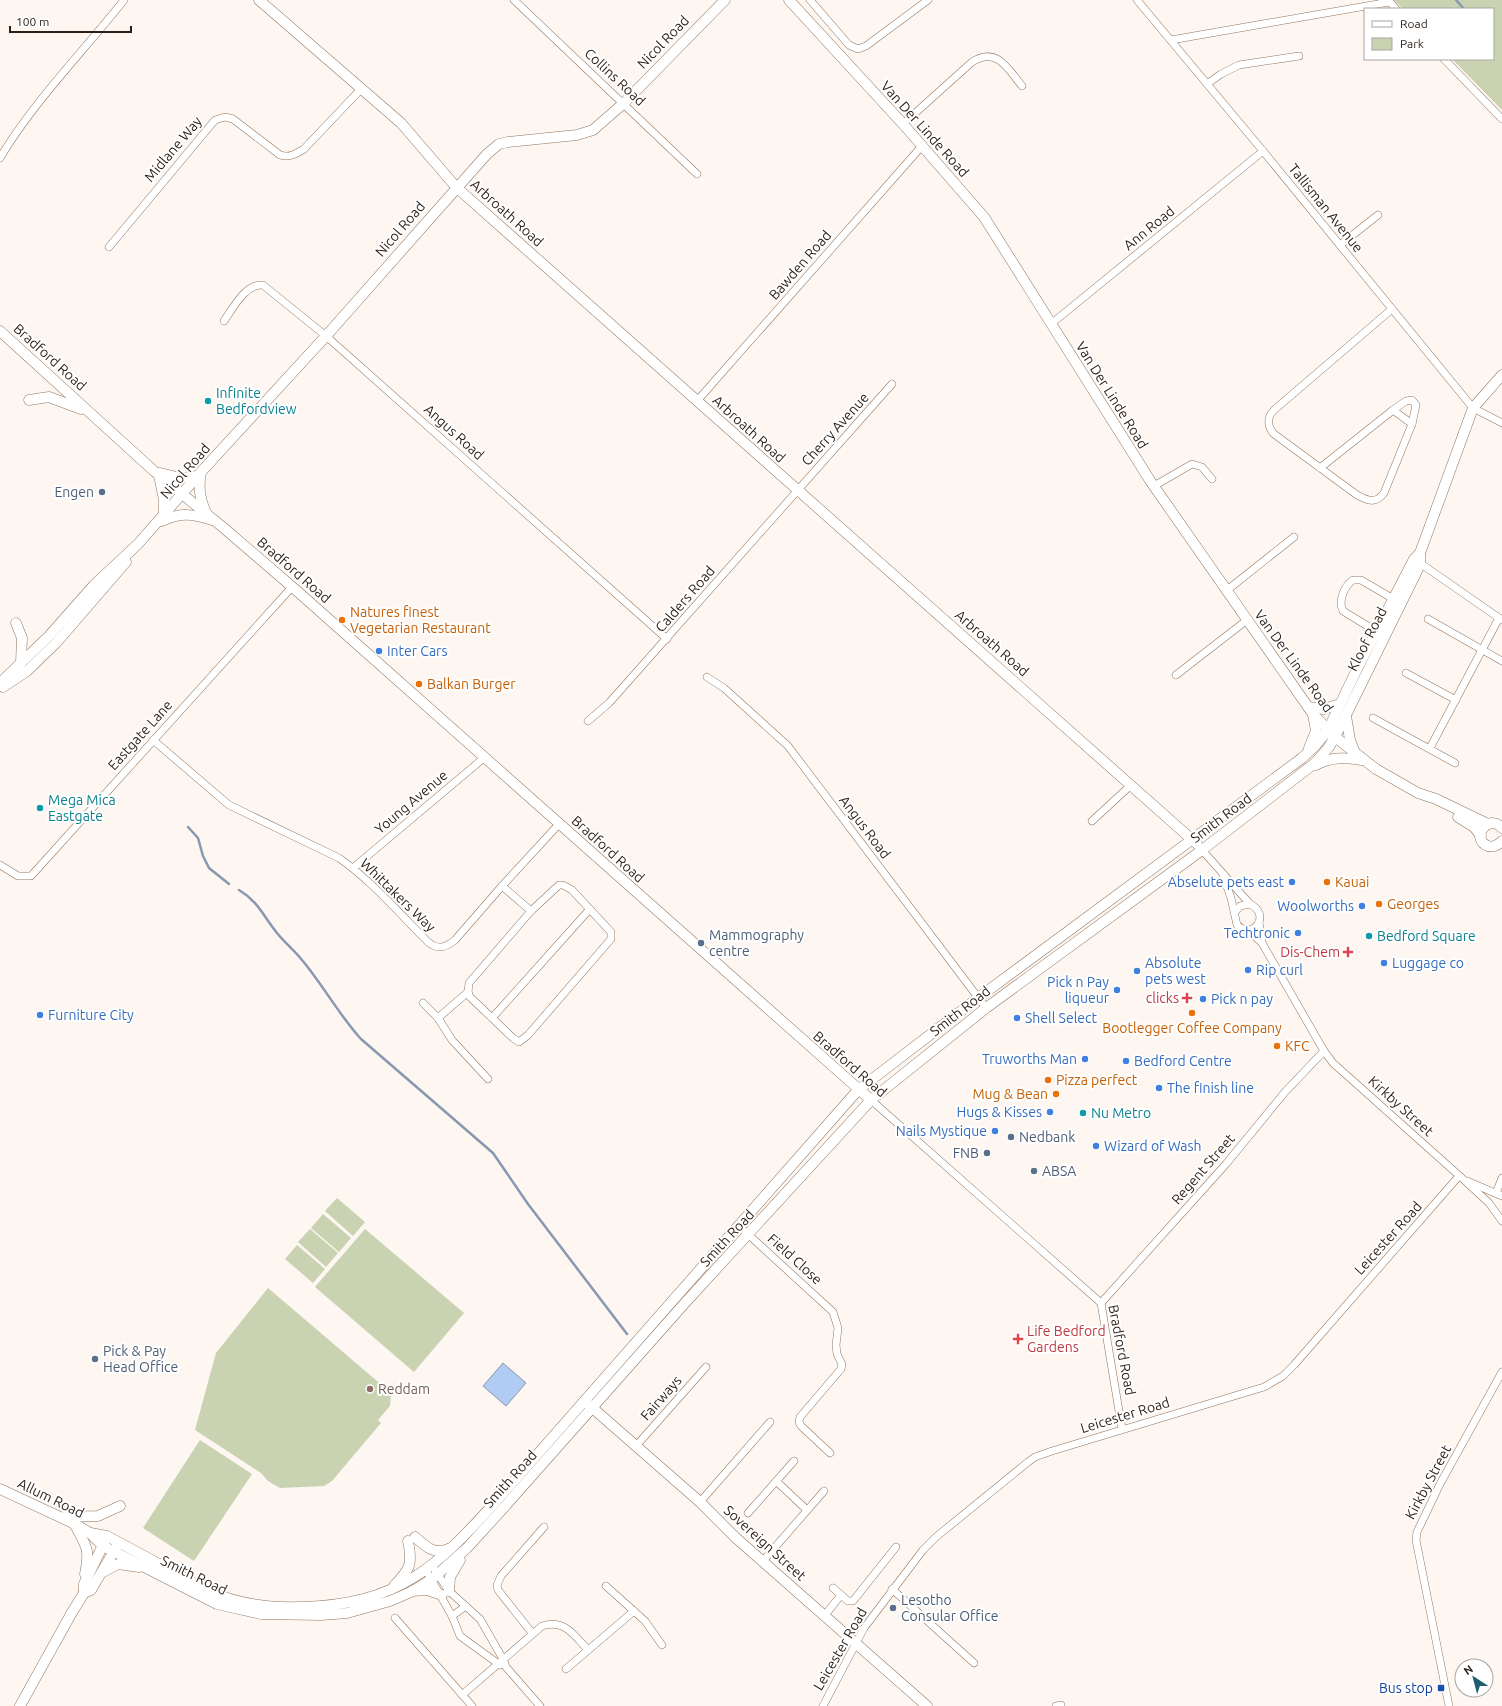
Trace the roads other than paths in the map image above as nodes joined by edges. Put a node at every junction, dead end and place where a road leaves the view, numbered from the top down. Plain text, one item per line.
1 (124, 0) edge
2 (260, 0) edge
3 (514, 0) edge
4 (725, 0) edge
5 (789, 0) edge
6 (810, 0) edge
7 (928, 0) edge
8 (1137, 0) edge
9 (1388, 1) edge
10 (1171, 40) junction
11 (1299, 56) dead end
12 (1445, 60) edge
13 (1207, 84) junction
14 (1022, 86) dead end
15 (361, 89) junction
16 (624, 103) junction
17 (1502, 119) edge
18 (903, 124) junction
19 (922, 146) junction
20 (1263, 151) junction
21 (0, 158) edge
22 (698, 174) dead end
23 (456, 187) junction
24 (1378, 215) dead end
25 (1340, 245) junction
26 (109, 247) dead end
27 (1392, 310) junction
28 (224, 320) dead end
29 (1051, 324) junction
30 (0, 331) edge
31 (326, 336) junction
32 (1502, 375) edge
33 (892, 384) dead end
34 (29, 400) dead end
35 (697, 401) junction
36 (1474, 408) junction
37 (1394, 410) junction
38 (89, 412) junction
39 (1502, 423) edge
40 (1412, 424) junction
41 (1320, 468) junction
42 (156, 473) junction
43 (199, 474) junction
44 (1212, 479) dead end
45 (1154, 486) junction
46 (797, 490) junction
47 (183, 494) junction
48 (207, 514) junction
49 (161, 520) junction
50 (215, 522) junction
51 (1294, 538) dead end
52 (138, 544) junction
53 (1418, 558) junction
54 (292, 587) junction
55 (1226, 590) junction
56 (1397, 601) junction
57 (1428, 619) dead end
58 (1501, 619) edge
59 (1247, 620) junction
60 (16, 623) dead end
61 (1380, 634) junction
62 (667, 639) junction
63 (1482, 650) junction
64 (1502, 661) edge
65 (21, 663) junction
66 (1406, 673) dead end
67 (1176, 675) dead end
68 (707, 677) dead end
69 (0, 683) edge
70 (0, 688) edge
71 (1456, 700) junction
72 (1340, 704) junction
73 (1311, 710) junction
74 (1346, 714) junction
75 (1373, 718) dead end
76 (588, 721) dead end
77 (1331, 733) junction
78 (153, 740) junction
79 (1430, 748) junction
80 (1356, 754) junction
81 (485, 757) junction
82 (1302, 758) junction
83 (1364, 760) junction
84 (1455, 763) dead end
85 (1301, 774) junction
86 (1131, 785) junction
87 (1418, 793) junction
88 (1092, 821) dead end
89 (559, 824) junction
90 (1488, 824) junction
91 (1502, 828) edge
92 (1481, 836) junction
93 (1193, 839) junction
94 (1500, 844) edge
95 (1202, 850) junction
96 (0, 865) edge
97 (353, 868) junction
98 (1223, 875) junction
99 (502, 886) junction
100 (1250, 904) junction
101 (589, 910) junction
102 (531, 911) junction
103 (1235, 912) junction
104 (1259, 922) junction
105 (1248, 930) junction
106 (1262, 942) junction
107 (468, 992) junction
108 (978, 998) junction
109 (423, 1003) dead end
110 (986, 1008) junction
111 (438, 1018) junction
112 (492, 1018) junction
113 (1324, 1052) junction
114 (488, 1079) dead end
115 (858, 1090) junction
116 (871, 1100) junction
117 (1461, 1177) junction
118 (1502, 1178) edge
119 (1497, 1194) edge
120 (1489, 1204) junction
121 (1502, 1221) edge
122 (739, 1226) junction
123 (749, 1235) junction
124 (1101, 1303) junction
125 (706, 1367) dead end
126 (1502, 1372) edge
127 (584, 1401) junction
128 (592, 1408) junction
129 (770, 1422) dead end
130 (1122, 1429) junction
131 (636, 1446) junction
132 (830, 1453) dead end
133 (794, 1462) dead end
134 (776, 1482) junction
135 (0, 1489) edge
136 (824, 1491) dead end
137 (700, 1502) junction
138 (120, 1506) dead end
139 (807, 1510) junction
140 (748, 1513) dead end
141 (62, 1518) junction
142 (75, 1524) junction
143 (544, 1527) dead end
144 (90, 1533) junction
145 (107, 1536) junction
146 (456, 1545) junction
147 (102, 1546) junction
148 (117, 1547) junction
149 (896, 1547) dead end
150 (467, 1548) junction
151 (763, 1561) junction
152 (432, 1572) junction
153 (101, 1573) junction
154 (158, 1574) junction
155 (606, 1586) dead end
156 (833, 1588) dead end
157 (84, 1589) junction
158 (892, 1589) junction
159 (390, 1591) junction
160 (411, 1592) junction
161 (445, 1593) junction
162 (841, 1595) junction
163 (466, 1606) junction
164 (328, 1611) junction
165 (634, 1611) junction
166 (824, 1615) junction
167 (452, 1616) junction
168 (395, 1618) dead end
169 (532, 1633) junction
170 (856, 1642) junction
171 (662, 1645) dead end
172 (588, 1650) junction
173 (503, 1659) junction
174 (974, 1663) dead end
175 (497, 1665) junction
176 (506, 1667) junction
177 (566, 1669) dead end
178 (462, 1695) junction
179 (20, 1706) edge
180 (472, 1706) edge
181 (540, 1706) edge
182 (822, 1706) edge
183 (927, 1706) edge
184 (1449, 1706) edge

1 - 21 street
2 - 15 main road, Arbroath Road
3 - 16 street, Collins Road
4 - 16 main road, Nicol Road
5 - 18 main road, Van Der Linde Road
6 - 7 street
8 - 10 street, Tallisman Avenue
9 - 10 street
10 - 13 street, Tallisman Avenue
11 - 13 street
12 - 17 street
13 - 20 street, Tallisman Avenue
14 - 18 street
15 - 23 main road, Arbroath Road
15 - 26 street, Midlane Way
16 - 22 street, Collins Road
16 - 23 main road, Nicol Road
18 - 19 main road, Van Der Linde Road
19 - 29 main road, Van Der Linde Road
19 - 35 street, Bawden Road
20 - 25 street, Tallisman Avenue
20 - 29 street, Ann Road
23 - 31 main road, Nicol Road
23 - 35 main road, Arbroath Road
24 - 25 street
25 - 27 street, Tallisman Avenue
27 - 36 street, Tallisman Avenue
27 - 41 street
28 - 31 street, Angus Road
29 - 45 main road, Van Der Linde Road
30 - 38 main road, Bradford Road
31 - 43 main road, Nicol Road
31 - 62 street, Angus Road
32 - 36 main road, Kloof Road
33 - 46 street, Cherry Avenue
34 - 38 main road
35 - 46 main road, Arbroath Road
36 - 39 street, Tallisman Avenue
36 - 53 main road, Kloof Road
37 - 40 street
37 - 40 street
37 - 41 street
38 - 42 main road, Bradford Road
40 - 41 street
42 - 43 main road
42 - 47 main road, Bradford Road
42 - 49 main road
43 - 47 main road, Nicol Road
43 - 48 main road
44 - 45 street
45 - 55 main road, Van Der Linde Road
46 - 62 street, Calders Road
46 - 86 main road, Arbroath Road
47 - 48 main road, Bradford Road
47 - 49 main road, Nicol Road
48 - 50 main road, Bradford Road
49 - 50 main road
49 - 52 main road, Nicol Road
50 - 54 main road, Bradford Road
51 - 55 street
52 - 65 main road, Nicol Road
52 - 70 main road, Nicol Road
53 - 56 main road, Kloof Road
53 - 58 street
54 - 78 street, Eastgate Lane
54 - 81 main road, Bradford Road
55 - 59 main road, Van Der Linde Road
56 - 61 main road, Kloof Road
56 - 61 street
57 - 63 street
58 - 63 street
59 - 67 street
59 - 73 main road, Van Der Linde Road
60 - 65 main road
61 - 72 main road, Kloof Road
61 - 74 main road, Kloof Road
62 - 76 street, Calders Road
63 - 64 street
63 - 71 street
65 - 69 main road, Nicol Road
66 - 71 street
68 - 108 street, Angus Road
71 - 79 street
72 - 73 main road
72 - 77 main road, Kloof Road
73 - 77 main road, Van Der Linde Road
73 - 82 main road
74 - 77 main road, Kloof Road
74 - 80 main road
75 - 79 street
77 - 80 main road, Van Der Linde Road
77 - 82 main road, Smith Road
77 - 85 main road, Smith Road
78 - 96 street, Eastgate Lane
78 - 97 street, Whittakers Way
79 - 84 street
80 - 83 main road, Van Der Linde Road
81 - 89 main road, Bradford Road
81 - 97 street, Young Avenue
82 - 93 main road, Smith Road
83 - 85 main road
83 - 87 main road, Van Der Linde Road
85 - 95 main road, Smith Road
86 - 88 street
86 - 93 main road, Arbroath Road
87 - 90 main road, Van Der Linde Road
87 - 92 main road, Van Der Linde Road
89 - 99 street, Whittakers Way
89 - 115 main road, Bradford Road
90 - 91 main road, Van Der Linde Road
90 - 92 main road
92 - 94 main road, Van Der Linde Road
93 - 95 main road, Arbroath Road
93 - 108 main road, Smith Road
95 - 98 street, Arbroath Road
95 - 110 main road, Smith Road
97 - 99 street, Whittakers Way
98 - 100 street, Arbroath Road
98 - 103 street, Arbroath Road
99 - 102 street
100 - 103 street
100 - 104 street
101 - 102 street
101 - 112 street
101 - 112 street
102 - 107 street
103 - 105 street
104 - 105 street
104 - 106 street
105 - 106 street
106 - 113 street
107 - 111 street
107 - 112 street
108 - 110 street, Angus Road
108 - 115 main road, Smith Road
109 - 111 street
110 - 116 main road, Smith Road
111 - 114 street
113 - 117 street, Kirkby Street
113 - 124 street, Regent Street
115 - 116 main road, Bradford Road
115 - 122 main road, Smith Road
116 - 123 main road, Smith Road
116 - 124 street, Bradford Road
117 - 119 street, Kirkby Street
117 - 120 street, Kirkby Street
117 - 130 street, Leicester Road
118 - 119 street
119 - 120 street
120 - 121 street, Kirkby Street
122 - 123 street, Field Close
122 - 127 main road, Smith Road
123 - 128 main road, Smith Road
123 - 132 street, Field Close
124 - 130 street, Bradford Road
125 - 131 street, Fairways
126 - 184 street, Kirkby Street
127 - 128 main road, Sovereign Street
127 - 146 main road, Smith Road
128 - 131 main road, Sovereign Street
128 - 150 main road, Smith Road
129 - 137 street
130 - 158 street, Leicester Road
131 - 137 main road, Sovereign Street
133 - 134 street
134 - 139 street
134 - 140 street
135 - 141 main road, Allum Road
136 - 139 street
137 - 151 main road, Sovereign Street
138 - 141 main road
139 - 151 street
141 - 142 main road, Allum Road
142 - 144 main road, Allum Road
142 - 157 main road
143 - 169 street
144 - 145 main road, Allum Road
144 - 147 main road, Allum Road
145 - 147 main road
145 - 148 main road, Allum Road
146 - 152 main road, Smith Road
146 - 159 main road
147 - 148 main road, Allum Road
147 - 157 main road
148 - 153 main road
148 - 154 main road, Smith Road
148 - 164 main road, Smith Road
149 - 162 street
150 - 152 main road, Smith Road
150 - 161 main road
151 - 166 main road, Sovereign Street
152 - 159 main road, Smith Road
152 - 160 main road, Smith Road
152 - 161 street
153 - 154 main road
153 - 157 main road
154 - 164 main road, Smith Road
155 - 165 street
156 - 162 street
157 - 179 main road
158 - 170 street, Leicester Road
158 - 174 street
159 - 164 main road, Smith Road
160 - 161 main road
160 - 164 main road, Smith Road
161 - 163 street
161 - 167 street
162 - 166 street
163 - 167 street
163 - 173 street
165 - 171 street
165 - 172 street
166 - 170 main road, Sovereign Street
167 - 175 street
168 - 178 street
169 - 172 street
169 - 173 street
170 - 182 street, Leicester Road
170 - 183 main road, Sovereign Street
172 - 177 street
173 - 175 street
173 - 176 street
175 - 176 street
175 - 178 street
176 - 181 street
178 - 180 street

